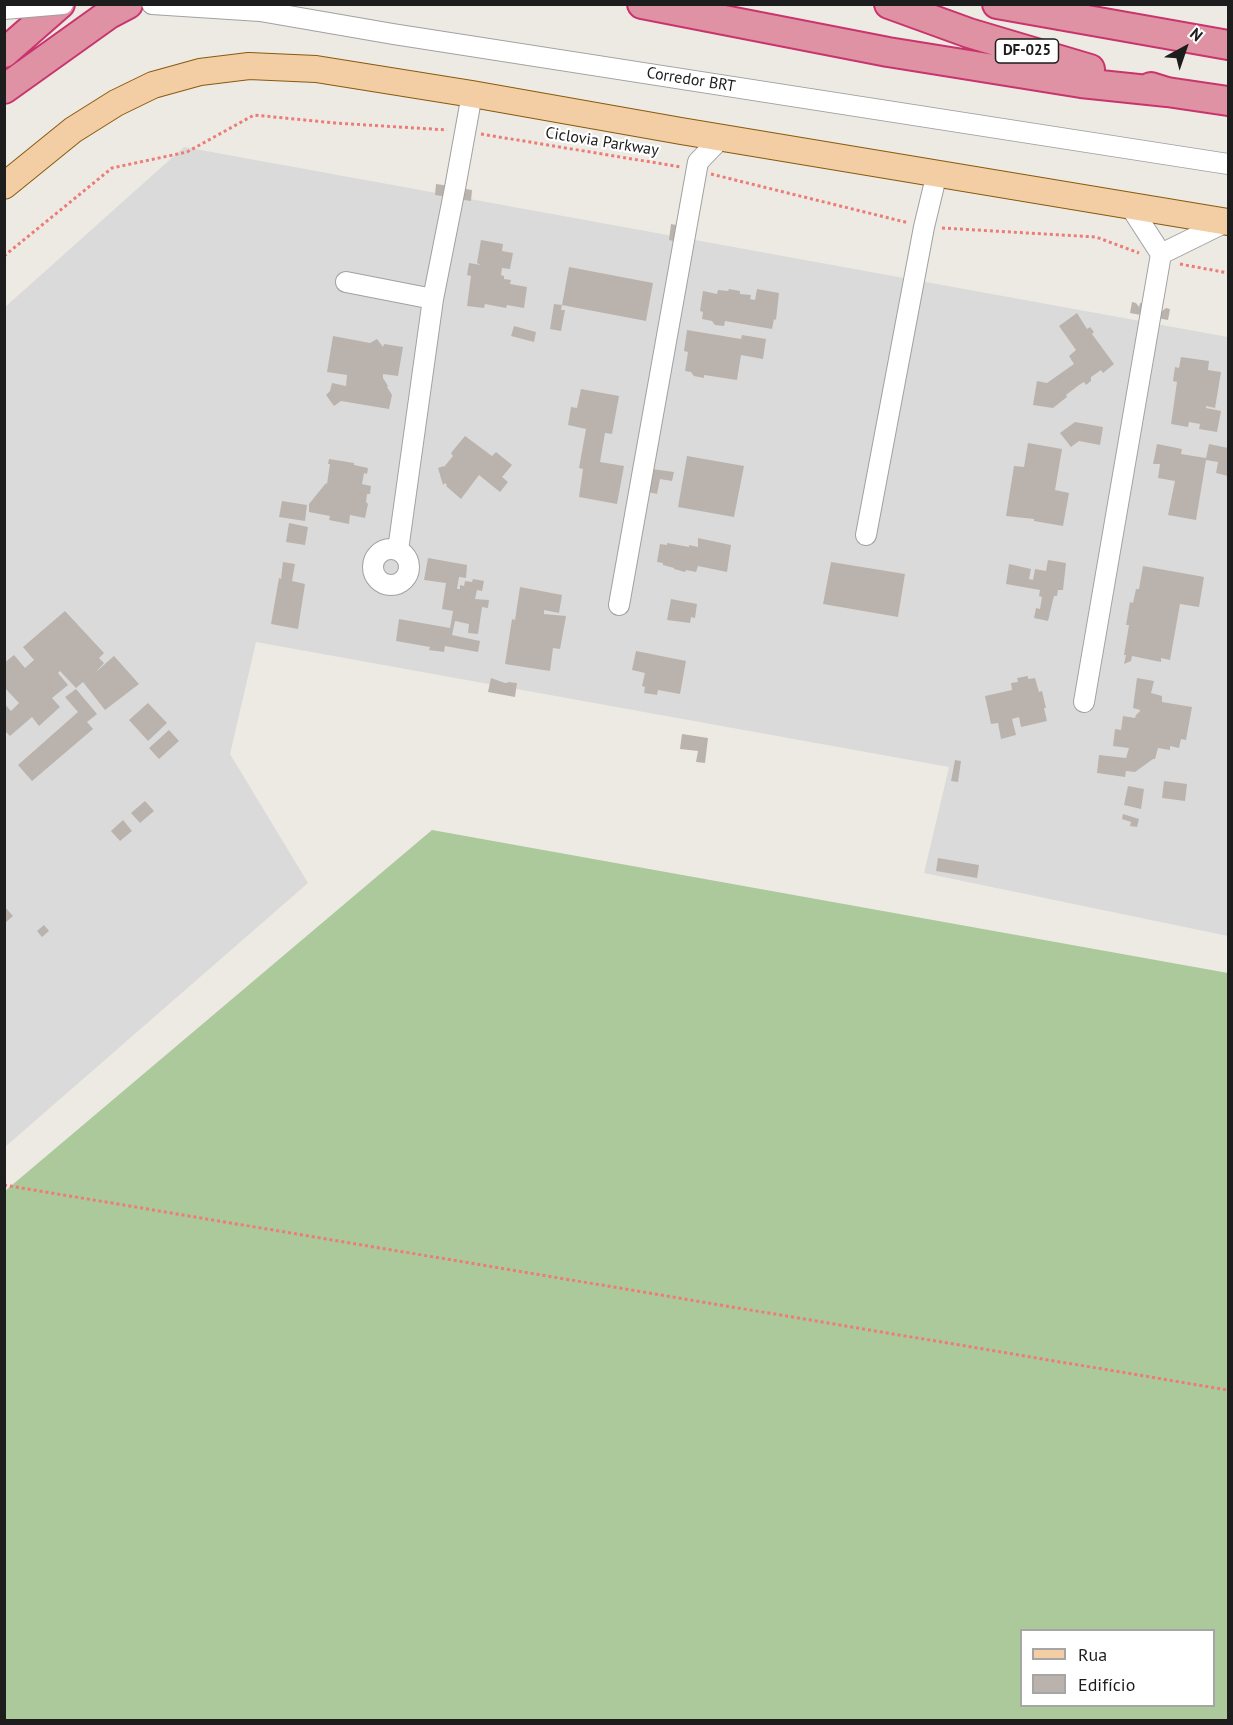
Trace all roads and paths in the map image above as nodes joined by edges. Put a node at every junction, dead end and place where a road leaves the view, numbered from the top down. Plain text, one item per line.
1 (61, 4) edge
2 (128, 4) edge
3 (153, 4) edge
4 (642, 4) edge
5 (889, 4) edge
6 (999, 5) edge
7 (4, 9) edge
8 (1228, 45) edge
9 (4, 53) edge
10 (4, 89) edge
11 (1167, 92) junction
12 (472, 94) junction
13 (1228, 101) edge
14 (464, 131) junction
15 (681, 131) junction
16 (722, 137) junction
17 (1228, 164) edge
18 (697, 166) junction
19 (937, 172) junction
20 (4, 186) edge
21 (1130, 206) junction
22 (1227, 222) edge
23 (924, 226) junction
24 (4, 256) edge
25 (1160, 257) junction
26 (1228, 273) edge
27 (346, 282) dead end
28 (433, 299) junction
29 (866, 535) dead end
30 (398, 549) dead end
31 (619, 605) dead end
32 (1084, 702) dead end
33 (4, 1185) edge
34 (1228, 1390) edge

1 - 7 street, bridge
1 - 9 highway
2 - 10 highway
3 - 17 street, Corredor BRT
4 - 11 highway
5 - 11 highway, DF-025
6 - 8 highway, DF-025
11 - 13 highway, DF-025
12 - 14 street
12 - 15 main road
12 - 20 main road
14 - 18 path, Ciclovia Parkway
14 - 24 path, Ciclovia Parkway
14 - 28 street
15 - 16 main road
15 - 18 street
16 - 18 street
16 - 19 main road
18 - 23 path, Ciclovia Parkway
18 - 31 street
19 - 21 main road
19 - 23 street
21 - 22 main road
21 - 25 street
22 - 25 street
23 - 25 path, Ciclovia Parkway
23 - 29 street
25 - 26 path, Ciclovia Parkway
25 - 32 street
27 - 28 street
28 - 30 street
33 - 34 path

